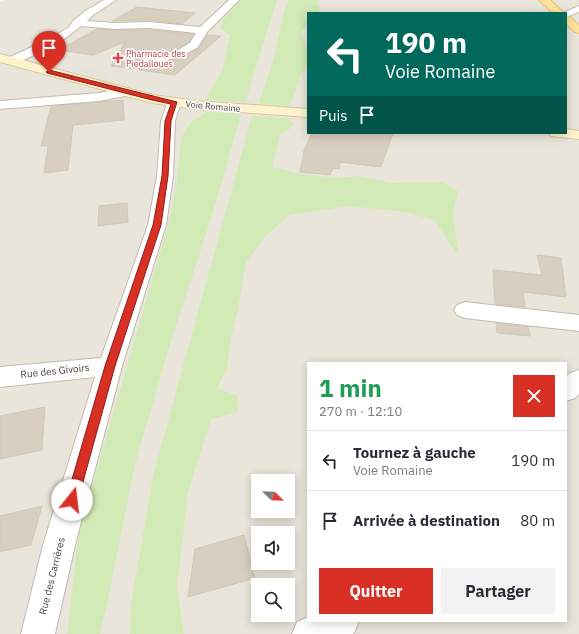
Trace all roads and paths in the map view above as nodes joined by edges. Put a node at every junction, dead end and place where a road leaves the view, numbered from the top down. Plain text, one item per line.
1 (111, 0) edge
2 (234, 0) edge
3 (544, 0) edge
4 (579, 10) edge
5 (558, 12) edge
6 (567, 14) edge
7 (567, 20) edge
8 (77, 24) junction
9 (203, 30) junction
10 (579, 30) edge
11 (6, 59) edge
12 (138, 65) dead end
13 (125, 92) junction
14 (174, 102) junction
15 (0, 104) edge
16 (306, 111) edge
17 (567, 134) edge
18 (579, 135) edge
19 (465, 310) dead end
20 (579, 323) edge
21 (110, 366) junction
22 (0, 377) edge
23 (579, 380) edge
24 (567, 390) edge
25 (339, 622) edge
26 (38, 634) edge
27 (309, 634) edge

1 - 8 street, Voie Romaine
2 - 9 street
3 - 5 main road
4 - 6 street
7 - 10 main road
8 - 9 street
8 - 11 street, Voie Romaine
9 - 12 street
11 - 13 main road, Voie Romaine
13 - 14 main road, Voie Romaine
13 - 15 street
14 - 16 main road, Voie Romaine
14 - 21 street, Rue des Carrières
17 - 18 main road
19 - 20 street
21 - 22 street, Rue des Givoirs
21 - 26 street, Rue des Carrières
23 - 24 street
25 - 27 street

